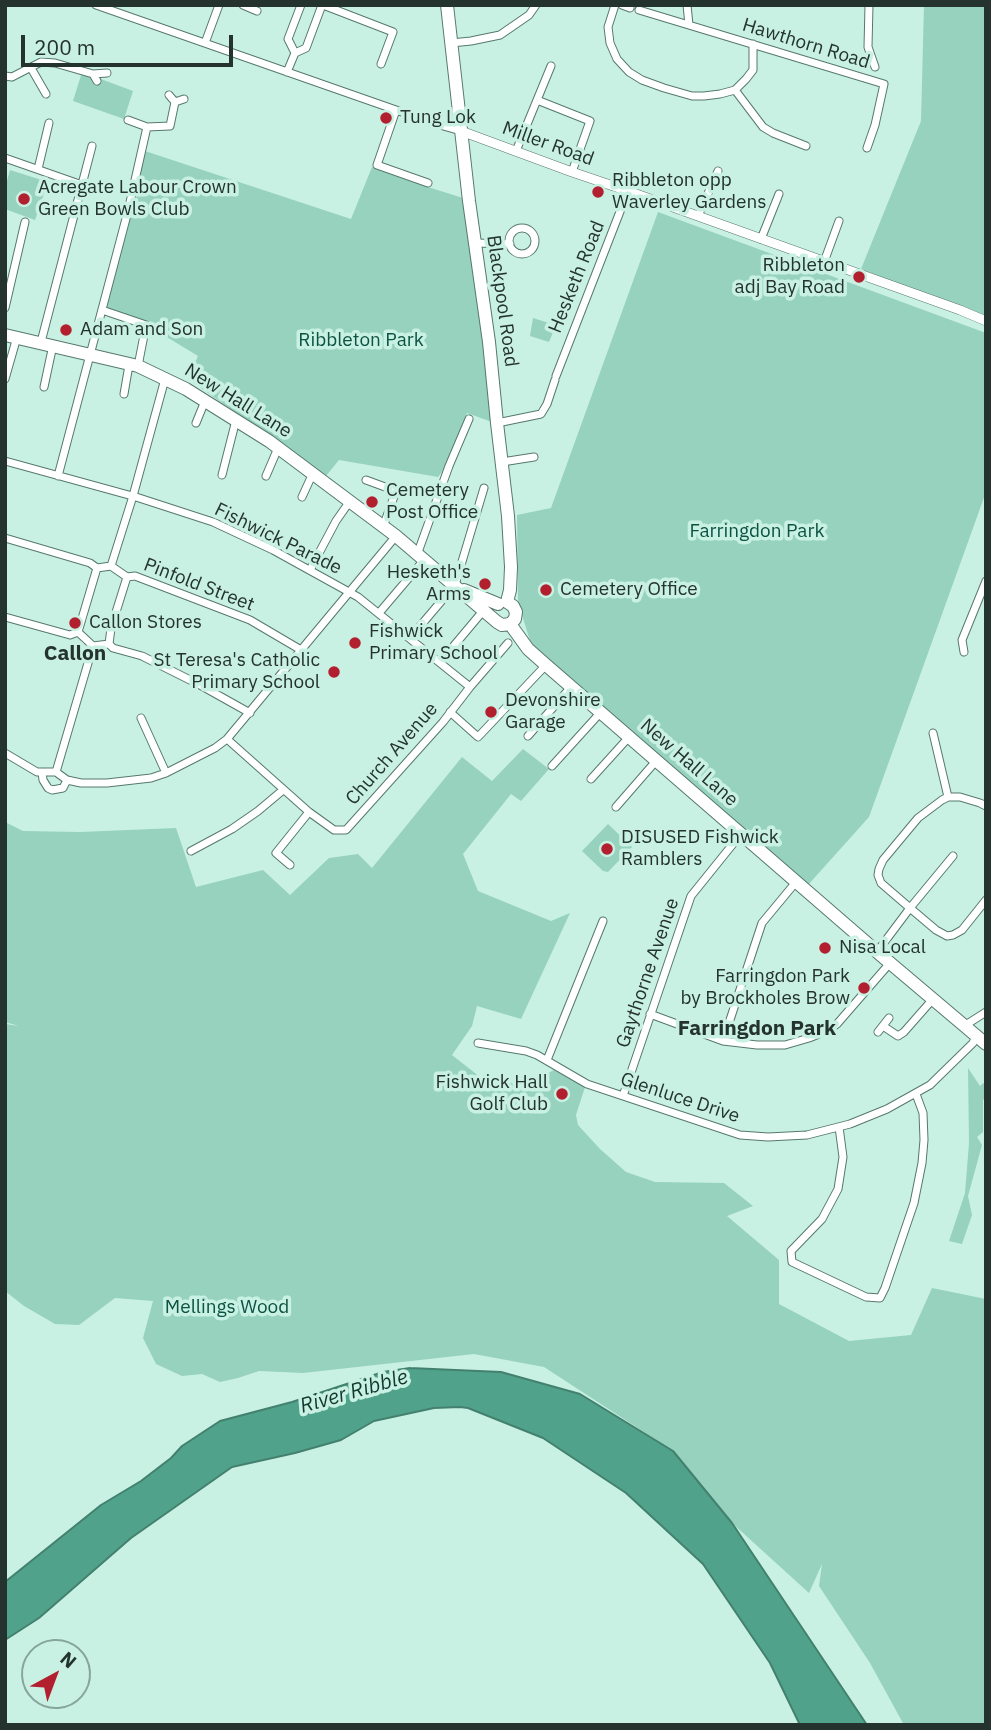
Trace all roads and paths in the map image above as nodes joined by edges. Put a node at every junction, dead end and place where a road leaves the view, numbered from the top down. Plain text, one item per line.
1 (96, 5) edge
2 (219, 5) edge
3 (243, 5) edge
4 (301, 5) edge
5 (323, 5) edge
6 (447, 5) edge
7 (536, 5) edge
8 (615, 5) edge
9 (687, 5) edge
10 (870, 5) edge
11 (257, 10) dead end
12 (639, 10) dead end
13 (689, 26) junction
14 (205, 43) junction
15 (451, 43) junction
16 (753, 44) junction
17 (295, 53) junction
18 (382, 64) dead end
19 (551, 66) dead end
20 (875, 67) dead end
21 (31, 68) junction
22 (288, 72) junction
23 (107, 73) dead end
24 (5, 76) edge
25 (735, 90) junction
26 (46, 94) dead end
27 (169, 95) dead end
28 (184, 99) dead end
29 (537, 100) junction
30 (175, 102) junction
31 (396, 110) junction
32 (128, 120) dead end
33 (50, 123) dead end
34 (151, 127) junction
35 (461, 131) junction
36 (92, 146) dead end
37 (806, 146) dead end
38 (867, 148) dead end
39 (516, 152) junction
40 (5, 158) edge
41 (38, 169) junction
42 (718, 171) dead end
43 (572, 172) junction
44 (428, 183) dead end
45 (82, 185) junction
46 (628, 191) junction
47 (779, 194) dead end
48 (698, 216) junction
49 (839, 221) dead end
50 (25, 222) dead end
51 (761, 239) junction
52 (475, 243) junction
53 (510, 244) dead end
54 (824, 262) junction
55 (5, 308) edge
56 (102, 310) junction
57 (986, 321) edge
58 (11, 336) edge
59 (47, 344) junction
60 (89, 355) junction
61 (134, 365) junction
62 (5, 379) edge
63 (165, 379) junction
64 (44, 387) dead end
65 (124, 394) dead end
66 (205, 400) junction
67 (469, 419) dead end
68 (236, 420) junction
69 (196, 422) dead end
70 (497, 423) junction
71 (278, 447) junction
72 (534, 457) dead end
73 (5, 461) edge
74 (502, 462) junction
75 (313, 473) junction
76 (58, 475) junction
77 (222, 475) dead end
78 (266, 476) dead end
79 (366, 480) dead end
80 (484, 488) dead end
81 (133, 496) junction
82 (302, 497) dead end
83 (349, 501) junction
84 (383, 527) junction
85 (396, 536) junction
86 (5, 538) edge
87 (420, 558) junction
88 (111, 566) junction
89 (97, 568) junction
90 (310, 570) junction
91 (127, 577) junction
92 (986, 581) edge
93 (455, 585) junction
94 (349, 592) junction
95 (495, 609) junction
96 (379, 613) junction
97 (5, 617) edge
98 (510, 624) junction
99 (78, 632) junction
100 (410, 638) junction
101 (508, 643) dead end
102 (109, 644) junction
103 (93, 646) junction
104 (452, 648) dead end
105 (301, 650) junction
106 (964, 652) dead end
107 (546, 666) junction
108 (470, 687) junction
109 (571, 687) junction
110 (450, 712) junction
111 (601, 712) junction
112 (250, 713) junction
113 (141, 718) dead end
114 (933, 733) dead end
115 (528, 736) dead end
116 (629, 737) junction
117 (228, 739) junction
118 (5, 753) edge
119 (656, 761) junction
120 (552, 766) dead end
121 (43, 772) junction
122 (57, 772) junction
123 (166, 773) junction
124 (592, 779) dead end
125 (67, 780) junction
126 (283, 790) junction
127 (948, 797) junction
128 (986, 806) edge
129 (616, 807) dead end
130 (309, 813) junction
131 (741, 834) junction
132 (191, 850) dead end
133 (953, 856) dead end
134 (290, 865) dead end
135 (796, 882) junction
136 (986, 900) edge
137 (910, 908) junction
138 (603, 921) dead end
139 (877, 952) junction
140 (890, 963) junction
141 (933, 999) junction
142 (986, 1012) edge
143 (650, 1014) junction
144 (889, 1018) dead end
145 (964, 1026) junction
146 (981, 1040) edge
147 (723, 1041) junction
148 (478, 1043) dead end
149 (547, 1060) junction
150 (916, 1094) junction
151 (623, 1096) junction
152 (839, 1127) junction

1 - 14 street, Miller Road
2 - 14 street
3 - 11 street
4 - 17 street
5 - 17 street
5 - 18 street
6 - 15 highway, Blackpool Road
7 - 15 street
8 - 25 street
9 - 13 street
10 - 20 street
12 - 13 street, Hawthorn Road
13 - 16 street, Hawthorn Road
14 - 22 street, Miller Road
15 - 35 highway, Blackpool Road
16 - 25 street
16 - 38 street, Hawthorn Road
17 - 22 street
19 - 29 street
21 - 23 street
21 - 24 street
21 - 26 street
22 - 31 street, Miller Road
25 - 37 street
27 - 30 street
28 - 30 street
29 - 39 street
29 - 43 street
30 - 34 street
31 - 35 street, Miller Road
31 - 44 street
32 - 34 street
33 - 41 street
34 - 56 street
35 - 39 street, Miller Road
35 - 52 highway, Blackpool Road
36 - 45 street
39 - 43 street, Miller Road
40 - 41 street
41 - 45 street
42 - 48 street
43 - 46 street, Miller Road
45 - 59 street
46 - 48 street, Miller Road
46 - 70 street, Hesketh Road
47 - 51 street
48 - 51 street, Miller Road
49 - 54 street
50 - 55 street
51 - 54 street, Miller Road
52 - 53 street
52 - 70 highway, Blackpool Road
54 - 57 street, Miller Road
56 - 60 street
56 - 61 street
58 - 59 highway, New Hall Lane
58 - 62 street
59 - 60 highway, New Hall Lane
59 - 64 street
60 - 61 highway, New Hall Lane
60 - 76 street
61 - 63 highway, New Hall Lane
61 - 65 street
63 - 66 highway, New Hall Lane
63 - 81 street
66 - 68 highway, New Hall Lane
66 - 69 street
67 - 87 street
68 - 71 highway, New Hall Lane
68 - 77 street
70 - 74 highway, Blackpool Road
71 - 75 highway, New Hall Lane
71 - 78 street
72 - 74 street
73 - 76 street, Fishwick Parade
74 - 95 highway, Blackpool Road
75 - 82 street
75 - 83 highway, New Hall Lane
76 - 81 street, Fishwick Parade
79 - 84 street
80 - 93 street
81 - 88 street
81 - 90 street, Fishwick Parade
83 - 84 highway, New Hall Lane
83 - 90 street
84 - 85 highway, New Hall Lane
85 - 87 highway, New Hall Lane
85 - 94 street
86 - 89 street
87 - 93 highway, New Hall Lane
87 - 96 street
88 - 89 street
88 - 91 street, Pinfold Street
89 - 99 street
90 - 94 street, Fishwick Parade
91 - 102 street
91 - 105 street, Pinfold Street
92 - 106 street
93 - 95 highway, New Hall Lane
93 - 100 street
94 - 96 street, Fishwick Parade
94 - 105 street
95 - 98 highway, New Hall Lane
95 - 98 highway, Blackpool Road
95 - 104 street
96 - 100 street, Fishwick Parade
97 - 99 street
98 - 107 highway, New Hall Lane
99 - 103 street
100 - 108 street, Fishwick Parade
101 - 108 street, Church Avenue
102 - 103 street
102 - 112 street
103 - 122 street
105 - 112 street
107 - 109 highway, New Hall Lane
107 - 110 street
108 - 110 street, Church Avenue
109 - 111 highway, New Hall Lane
109 - 115 street
110 - 130 street, Church Avenue
111 - 116 highway, New Hall Lane
111 - 120 street
112 - 117 street
113 - 123 street
114 - 127 street
116 - 119 highway, New Hall Lane
116 - 124 street
117 - 123 street
117 - 126 street
118 - 121 street
119 - 129 street
119 - 131 highway, New Hall Lane
121 - 122 street
121 - 125 street
122 - 125 street
123 - 125 street
126 - 130 street
126 - 132 street
127 - 128 street
127 - 137 street
130 - 134 street
131 - 135 highway, New Hall Lane
131 - 143 street, Gaythorne Avenue
133 - 137 street
135 - 139 highway, New Hall Lane
135 - 147 street
136 - 137 street
137 - 139 street
138 - 149 street
139 - 140 highway, New Hall Lane
140 - 141 highway, New Hall Lane
140 - 147 street
141 - 144 street
141 - 145 highway, New Hall Lane
142 - 145 street
143 - 147 street
143 - 151 street, Gaythorne Avenue
145 - 146 highway, New Hall Lane
146 - 150 street, Glenluce Drive
148 - 149 street, Glenluce Drive
149 - 151 street, Glenluce Drive
150 - 152 street, Glenluce Drive
150 - 152 street
151 - 152 street, Glenluce Drive

